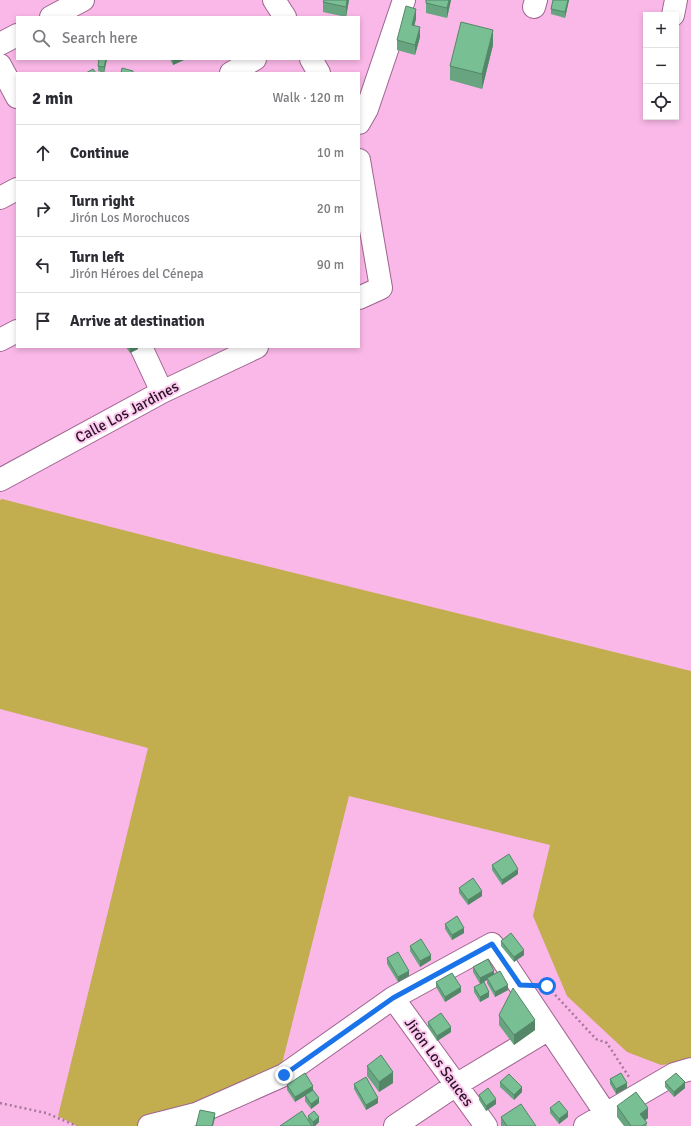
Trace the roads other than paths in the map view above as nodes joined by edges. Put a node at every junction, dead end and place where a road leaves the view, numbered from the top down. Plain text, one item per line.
1 (83, 0) edge
2 (404, 0) edge
3 (676, 0) edge
4 (674, 12) edge
5 (53, 16) edge
6 (16, 36) edge
7 (0, 44) edge
8 (253, 60) edge
9 (312, 60) edge
10 (0, 65) edge
11 (233, 72) edge
12 (318, 72) edge
13 (16, 95) edge
14 (360, 121) edge
15 (360, 166) edge
16 (16, 190) edge
17 (0, 198) edge
18 (360, 298) edge
19 (16, 332) edge
20 (0, 340) edge
21 (141, 348) edge
22 (255, 348) edge
23 (162, 392) junction
24 (0, 480) edge
25 (393, 998) junction
26 (549, 1029) junction
27 (691, 1069) edge
28 (456, 1085) junction
29 (610, 1120) edge
30 (149, 1126) edge
31 (395, 1126) edge
32 (486, 1126) edge
33 (585, 1126) edge

1 - 5 street
2 - 14 street
3 - 4 street
6 - 7 street
8 - 11 street
9 - 12 street
10 - 13 street
15 - 18 street
16 - 17 street
19 - 20 street
21 - 23 street
22 - 23 street, Calle Los Jardines
23 - 24 street, Calle Los Jardines
25 - 26 street
25 - 28 street, Jirón Los Sauces
25 - 30 street
26 - 28 street
26 - 29 street
27 - 29 street
28 - 31 street
28 - 32 street, Jirón Los Sauces
29 - 33 street

